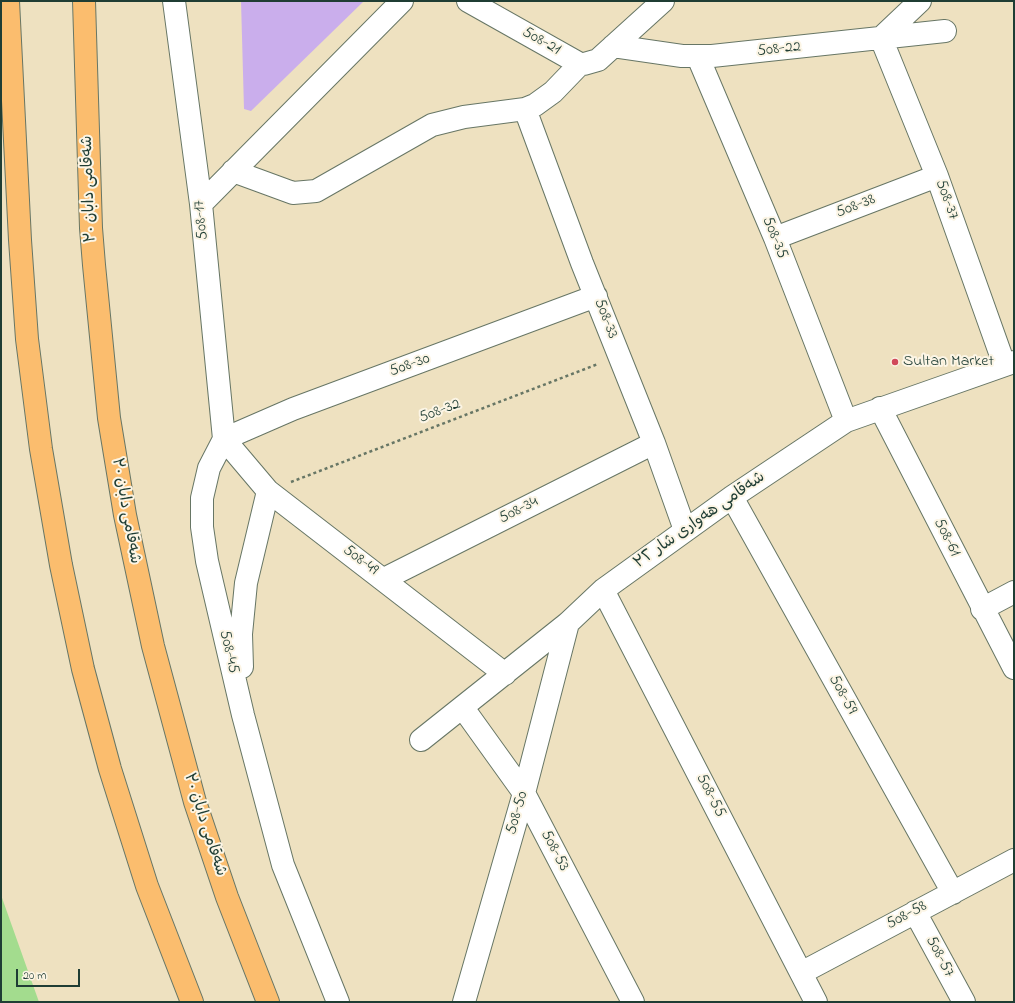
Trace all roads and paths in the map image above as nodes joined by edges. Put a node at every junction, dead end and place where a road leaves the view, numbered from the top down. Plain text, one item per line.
1 (8, 1) edge
2 (84, 1) edge
3 (174, 1) edge
4 (402, 1) edge
5 (468, 1) edge
6 (663, 1) edge
7 (920, 1) edge
8 (945, 31) dead end
9 (881, 38) junction
10 (613, 46) junction
11 (698, 57) junction
12 (580, 64) junction
13 (525, 108) junction
14 (233, 171) junction
15 (937, 176) junction
16 (201, 204) junction
17 (775, 238) junction
18 (596, 296) junction
19 (619, 356) junction
20 (1009, 363) edge
21 (880, 408) junction
22 (846, 421) junction
23 (224, 439) junction
24 (654, 443) junction
25 (268, 491) junction
26 (732, 497) junction
27 (685, 530) junction
28 (384, 579) junction
29 (604, 590) junction
30 (1014, 592) edge
31 (982, 609) junction
32 (568, 623) junction
33 (1014, 668) edge
34 (505, 674) junction
35 (463, 708) junction
36 (243, 714) junction
37 (421, 740) dead end
38 (524, 793) junction
39 (1014, 860) edge
40 (953, 893) junction
41 (915, 912) junction
42 (801, 973) junction
43 (192, 1002) edge
44 (268, 1002) edge
45 (338, 1002) edge
46 (464, 1002) edge
47 (633, 1002) edge
48 (816, 1002) edge
49 (964, 1002) edge

1 - 43 main road
2 - 44 main road, شەقامی دابان ٣٠
3 - 16 street, 508-17
4 - 14 street
5 - 12 street, 508-21
6 - 10 street, 508-21
7 - 9 street
8 - 9 street, 508-22
9 - 11 street, 508-22
9 - 15 street, 508-37
10 - 11 street, 508-22
10 - 12 street, 508-21
11 - 17 street, 508-35
12 - 13 street
13 - 14 street
13 - 18 street, 508-33
14 - 16 street
15 - 17 street, 508-38
15 - 20 street, 508-37
16 - 23 street, 508-17
17 - 22 street, 508-35
18 - 19 street, 508-33
18 - 23 street, 508-30
19 - 24 street, 508-33
19 - 25 path, 508-32
20 - 21 street, شەقامی هەواری شار ٣٢
21 - 22 street, شەقامی هەواری شار ٣٢
21 - 31 street, 508-61
22 - 26 street, شەقامی هەواری شار ٣٢
23 - 25 street, 508-49
23 - 36 street, 508-45
24 - 27 street, 508-33
24 - 28 street, 508-34
25 - 28 street, 508-49
25 - 36 street
26 - 27 street, شەقامی هەواری شار ٣٢
26 - 40 street, 508-59
27 - 29 street, شەقامی هەواری شار ٣٢
28 - 34 street, 508-49
29 - 32 street, شەقامی هەواری شار ٣٢
29 - 42 street, 508-55
30 - 31 street
31 - 33 street, 508-61
32 - 34 street, شەقامی هەواری شار ٣٢
32 - 38 street, 508-50
34 - 35 street, شەقامی هەواری شار ٣٢
35 - 37 street, شەقامی هەواری شار ٣٢
35 - 38 street, 508-53
36 - 45 street, 508-45
38 - 46 street, 508-50
38 - 47 street, 508-53
39 - 40 street, 508-58
40 - 41 street, 508-58
41 - 42 street, 508-58
41 - 49 street, 508-57
42 - 48 street, 508-55

